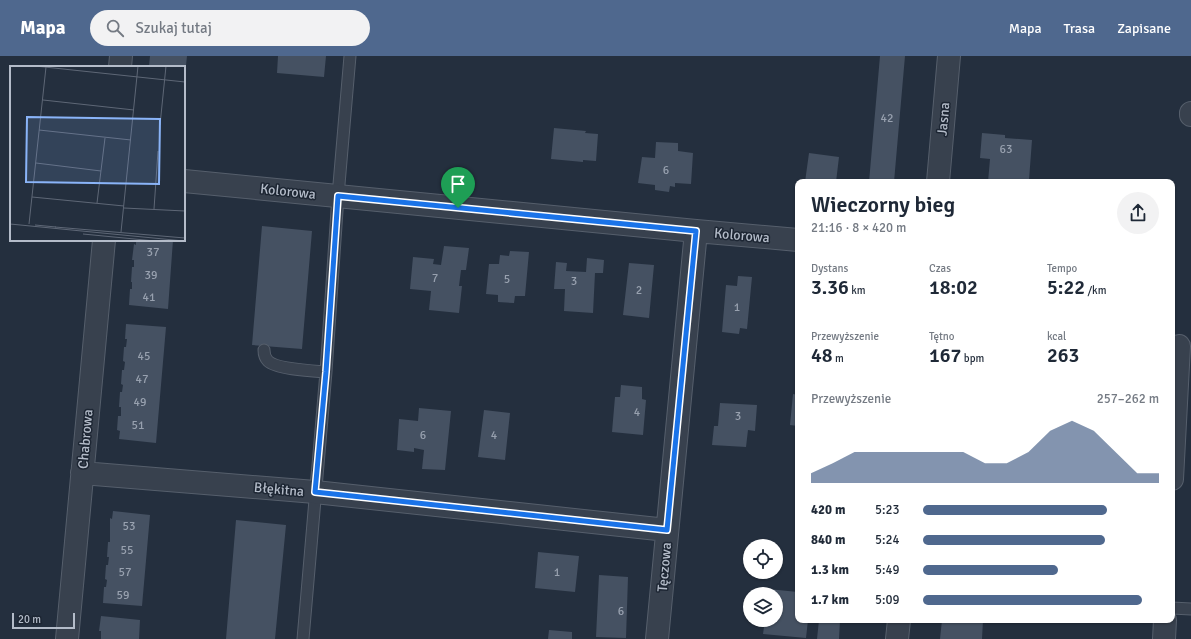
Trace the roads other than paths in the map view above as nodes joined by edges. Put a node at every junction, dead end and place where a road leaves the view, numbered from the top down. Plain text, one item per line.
1 (121, 56) edge
2 (350, 56) edge
3 (949, 56) edge
4 (120, 66) edge
5 (938, 179) edge
6 (185, 181) edge
7 (338, 196) junction
8 (696, 231) junction
9 (795, 240) edge
10 (104, 241) edge
11 (1178, 346) dead end
12 (264, 350) dead end
13 (326, 372) junction
14 (1175, 412) edge
15 (82, 473) junction
16 (315, 492) junction
17 (667, 530) junction
18 (1175, 608) edge
19 (1191, 609) edge
20 (898, 623) edge
21 (1165, 623) edge
22 (67, 639) edge
23 (303, 639) edge
24 (657, 639) edge
25 (897, 639) edge
26 (1164, 639) edge

1 - 4 street
2 - 7 lane
3 - 5 street, Jasna
6 - 7 street, Kolorowa
7 - 8 street, Kolorowa
7 - 13 lane
8 - 9 street, Kolorowa
8 - 17 street, Tęczowa
10 - 15 street, Chabrowa
11 - 14 street
12 - 13 lane
13 - 16 lane
15 - 16 street, Błękitna
15 - 22 street, Chabrowa
16 - 17 street, Błękitna
16 - 23 lane
17 - 24 street, Tęczowa
18 - 19 lane
20 - 25 street
21 - 26 street

